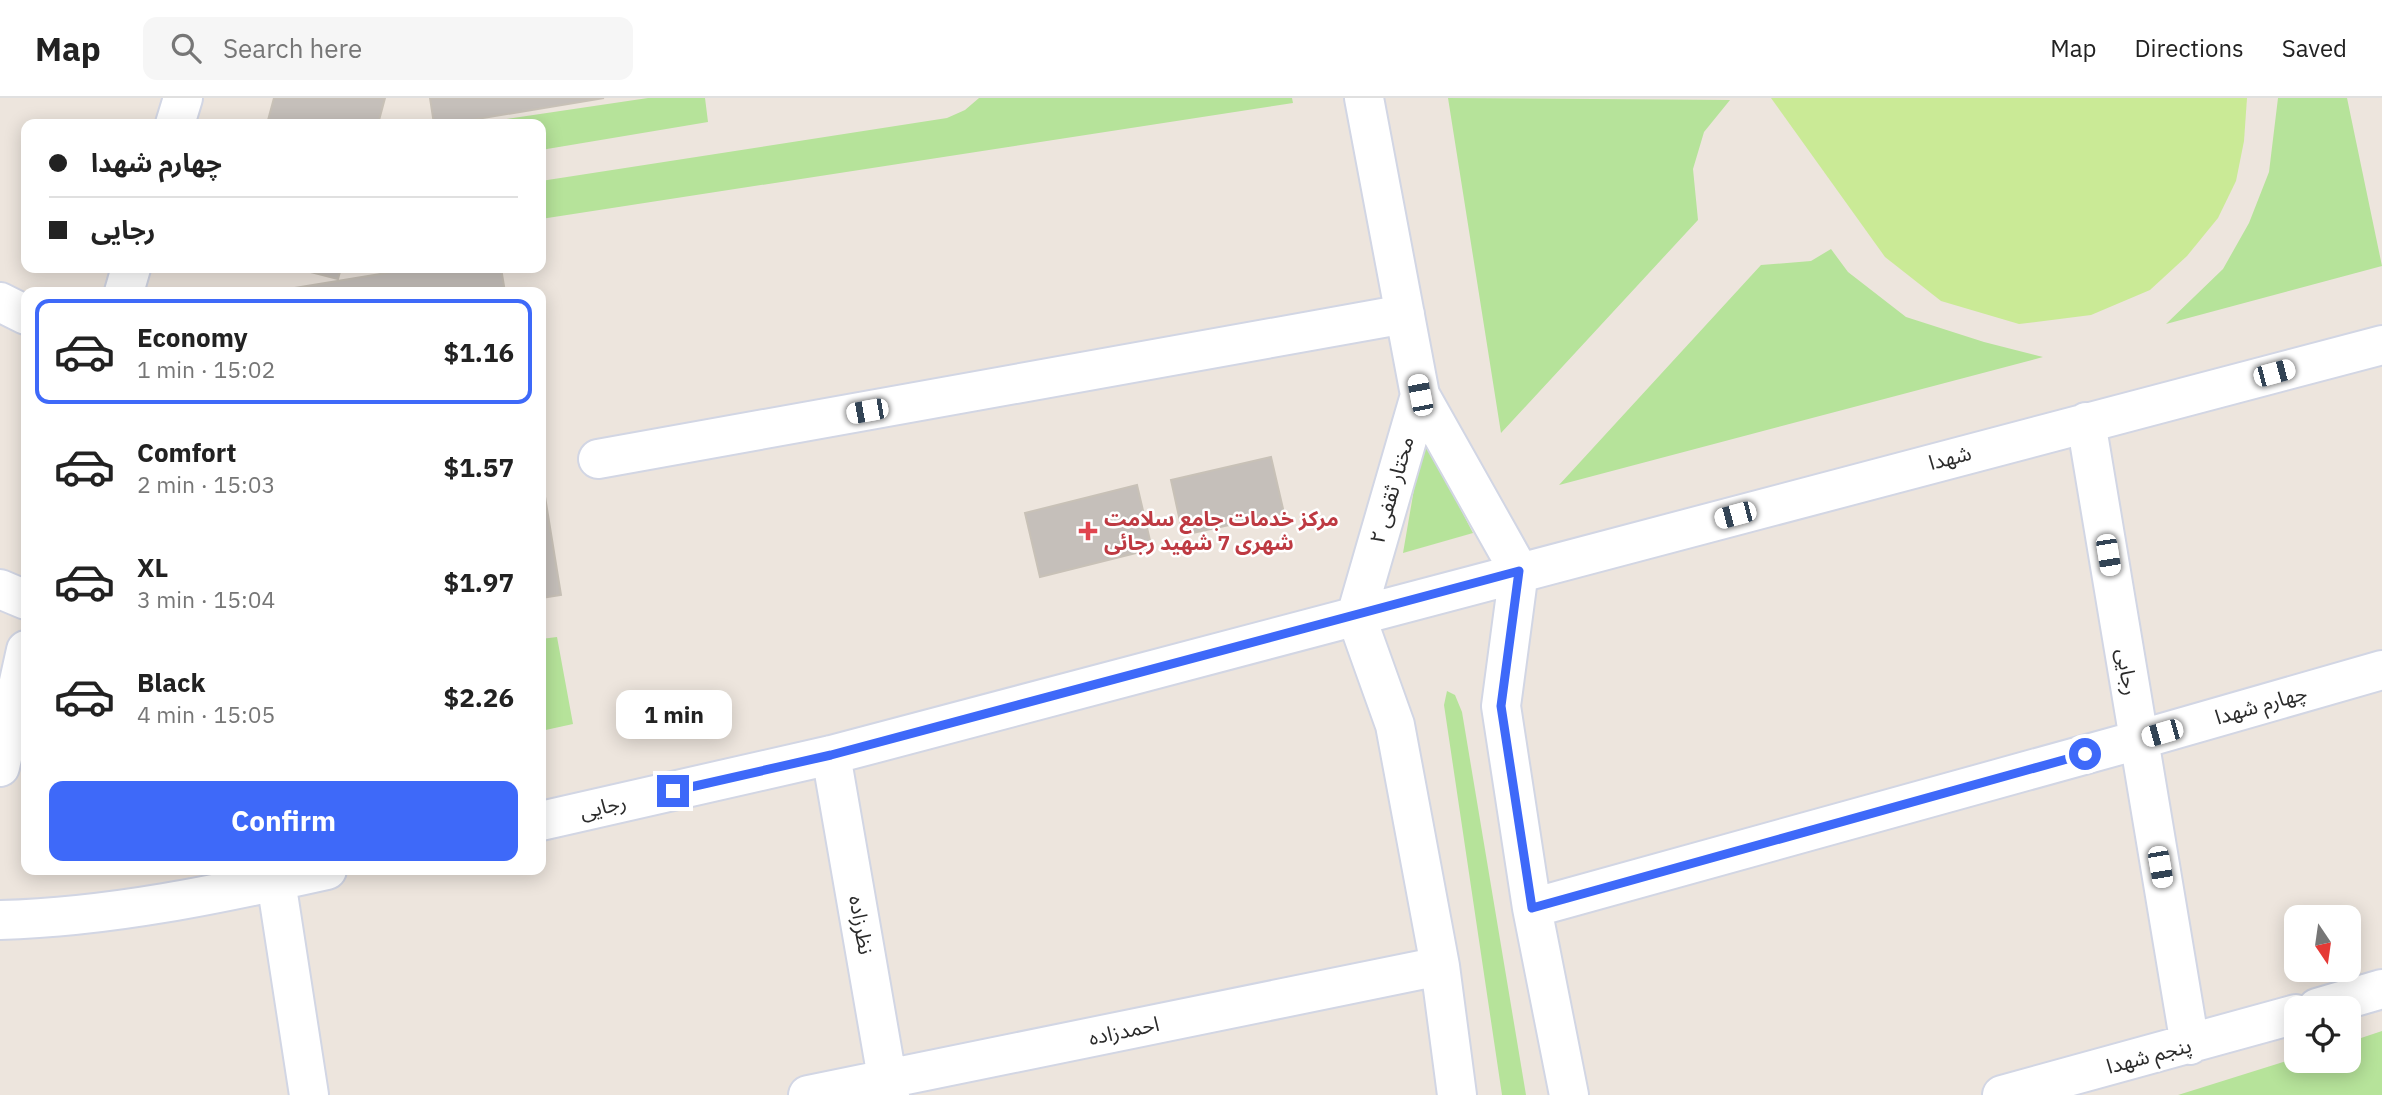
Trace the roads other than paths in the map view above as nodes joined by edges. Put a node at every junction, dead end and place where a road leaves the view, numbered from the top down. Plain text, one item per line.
1 (183, 98) edge
2 (1364, 98) edge
3 (177, 119) edge
4 (0, 302) edge
5 (21, 312) edge
6 (1405, 314) junction
7 (2382, 345) edge
8 (1420, 395) junction
9 (2086, 422) junction
10 (598, 459) dead end
11 (1519, 571) junction
12 (0, 589) edge
13 (21, 598) edge
14 (1356, 616) junction
15 (2382, 670) edge
16 (21, 672) edge
17 (2138, 740) junction
18 (831, 755) junction
19 (0, 767) edge
20 (546, 820) edge
21 (304, 875) edge
22 (276, 881) junction
23 (1532, 908) junction
24 (0, 920) edge
25 (1440, 966) junction
26 (2382, 989) edge
27 (2358, 996) edge
28 (2284, 1018) edge
29 (2190, 1045) junction
30 (889, 1087) edge
31 (309, 1095) edge
32 (808, 1095) edge
33 (1457, 1095) edge
34 (1569, 1095) edge
35 (2002, 1095) edge

1 - 3 street
2 - 6 street
4 - 5 street
6 - 8 street
6 - 10 street
7 - 9 street, شهدا
8 - 11 street, مختار ثقفی ۲
8 - 14 street, مختار ثقفی ۲
9 - 11 street, شهدا
9 - 17 street, رجایی
11 - 14 street, رجایی
11 - 23 street
12 - 13 street
14 - 18 street, رجایی
14 - 25 street
15 - 17 street, چهارم شهدا
16 - 19 street
17 - 23 street, چهارم شهدا
17 - 29 street, رجایی
18 - 20 street, رجایی
18 - 30 street, نظرزاده
21 - 22 street
22 - 24 street
22 - 31 street
23 - 34 street
25 - 30 street, احمدزاده
25 - 33 street
26 - 27 street
28 - 29 street, پنجم شهدا
29 - 35 street, پنجم شهدا
30 - 32 street, احمدزاده

